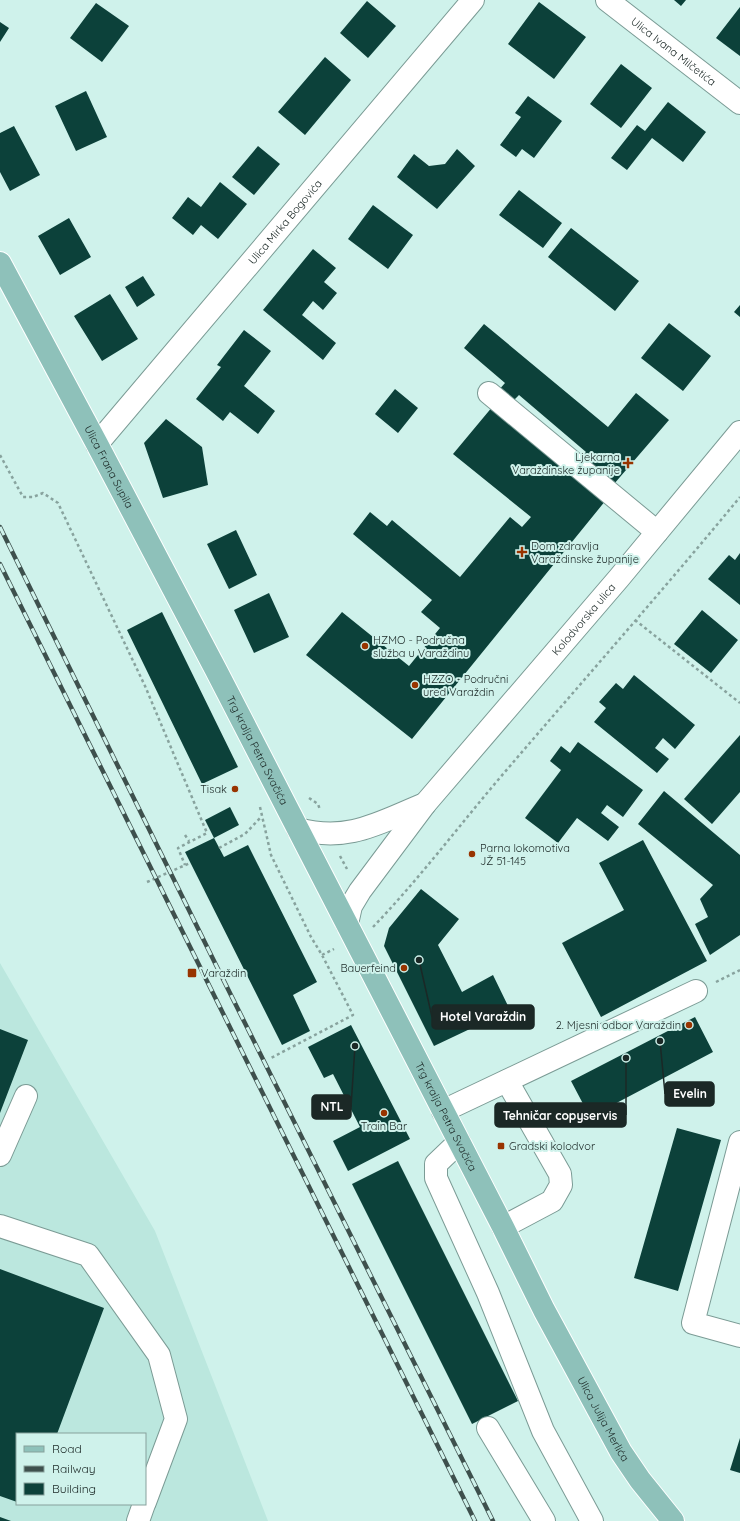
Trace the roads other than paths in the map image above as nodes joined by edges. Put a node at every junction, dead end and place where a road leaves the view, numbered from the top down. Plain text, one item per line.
1 (473, 0) edge
2 (607, 0) edge
3 (740, 103) edge
4 (0, 263) edge
5 (489, 393) dead end
6 (740, 432) edge
7 (97, 444) junction
8 (657, 532) junction
9 (216, 670) joint
10 (425, 804) junction
11 (298, 829) junction
12 (347, 924) junction
13 (696, 991) dead end
14 (507, 1081) junction
15 (26, 1096) dead end
16 (443, 1111) junction
17 (459, 1142) junction
18 (740, 1142) edge
19 (0, 1154) edge
20 (0, 1226) edge
21 (503, 1227) junction
22 (544, 1310) joint
23 (740, 1336) edge
24 (488, 1428) dead end
25 (146, 1500) edge
26 (144, 1505) edge
27 (138, 1521) edge
28 (544, 1521) edge
29 (592, 1521) edge
30 (673, 1521) edge

1 - 7 street, Ulica Mirka Bogovića
2 - 3 street, Ulica Ivana Milčetića
4 - 7 main road, Ulica Frana Supila
5 - 8 street
6 - 8 street, Kolodvorska ulica
7 - 9 main road, Ulica Frana Supila
8 - 10 street, Kolodvorska ulica
9 - 11 main road, Trg kralja Petra Svačića
10 - 11 street
10 - 12 street
11 - 12 main road, Trg kralja Petra Svačića
12 - 16 main road, Trg kralja Petra Svačića
13 - 14 street
14 - 16 street
14 - 21 street
15 - 19 street
16 - 17 main road, Trg kralja Petra Svačića
17 - 21 main road, Trg kralja Petra Svačića
17 - 29 street
18 - 23 street
20 - 25 street
21 - 22 main road, Trg kralja Petra Svačića
22 - 30 main road, Ulica Julija Merlića
24 - 28 street
26 - 27 street

